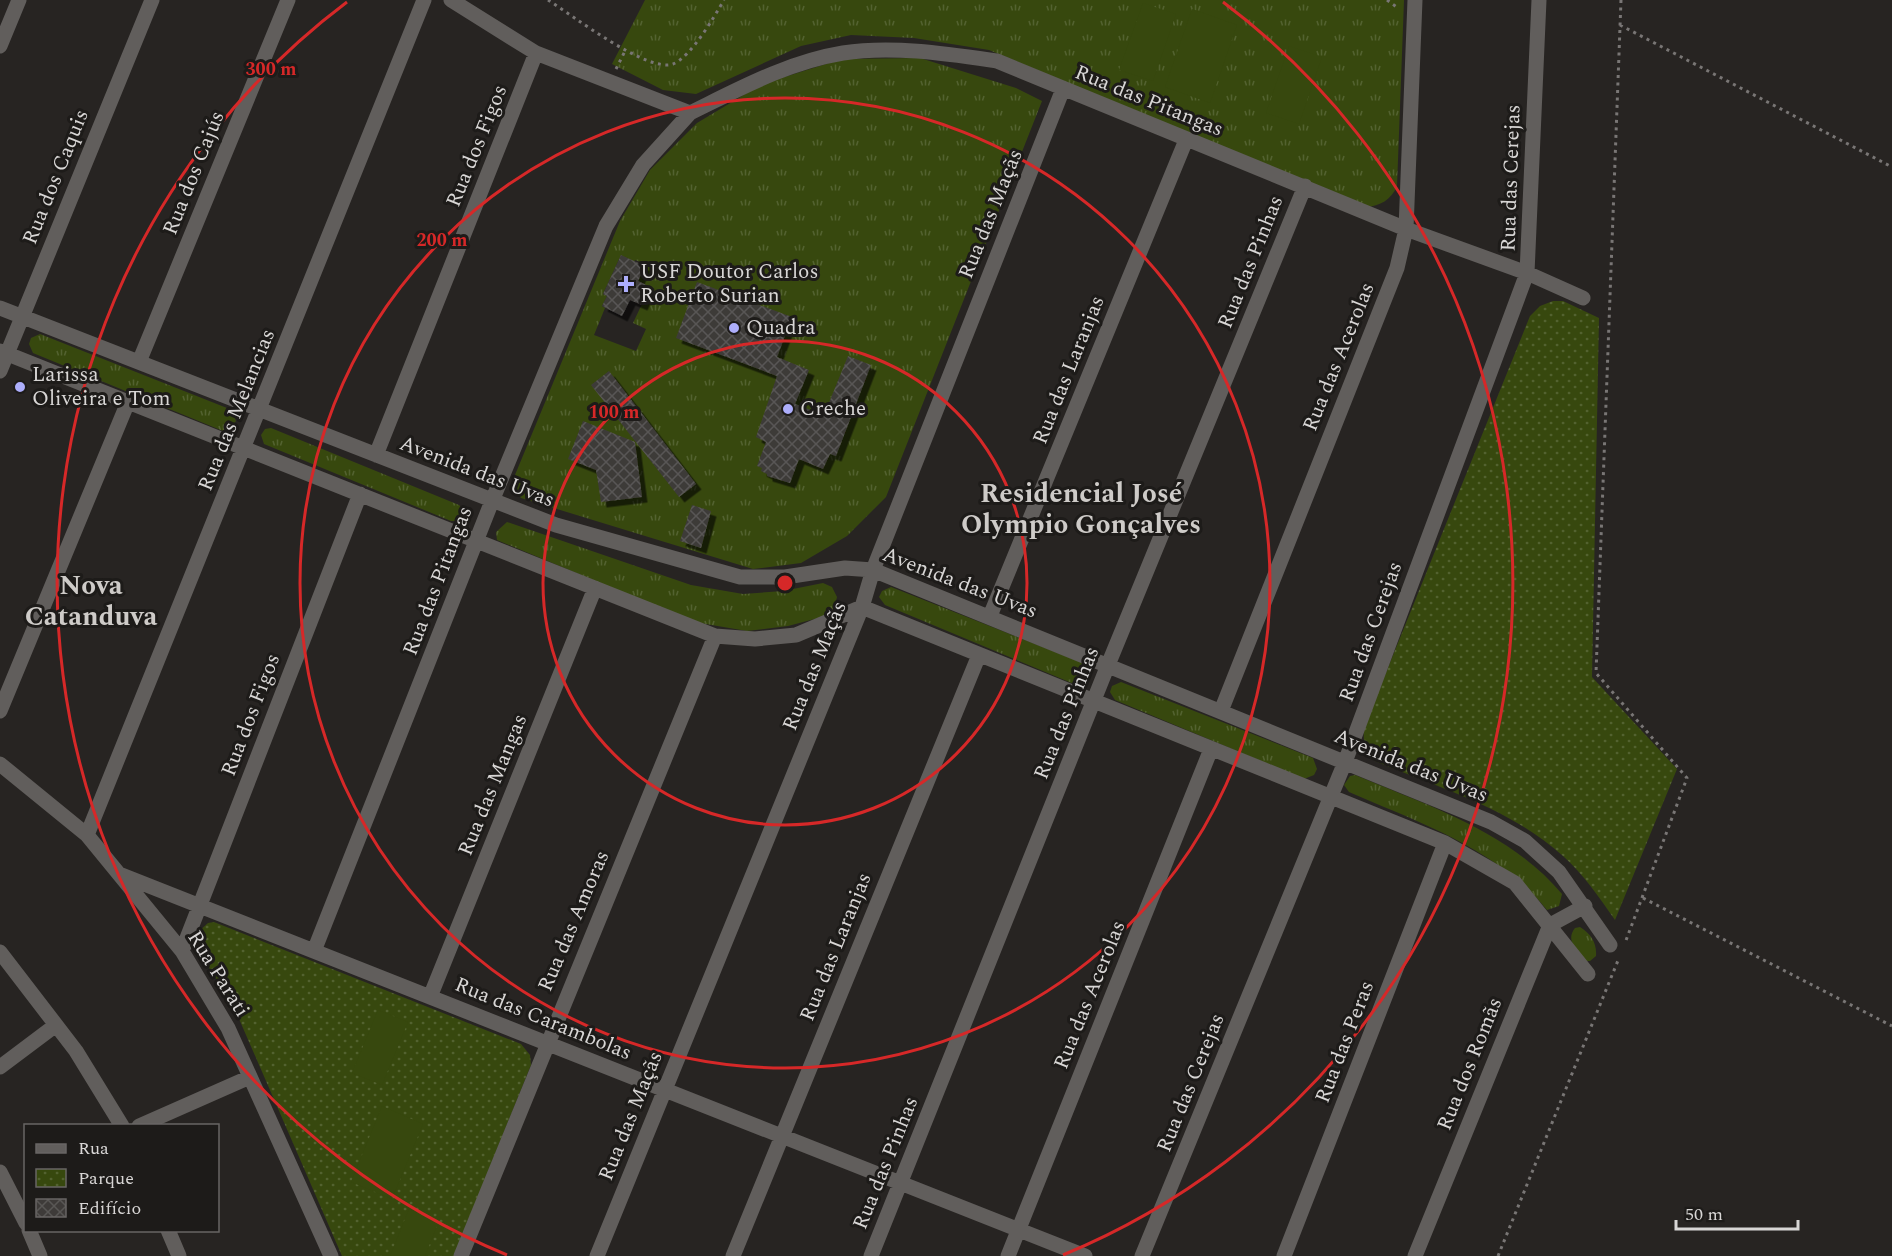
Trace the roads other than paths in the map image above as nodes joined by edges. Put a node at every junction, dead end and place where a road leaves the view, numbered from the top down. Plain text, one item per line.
1 (19, 0) edge
2 (152, 0) edge
3 (288, 0) edge
4 (424, 0) edge
5 (451, 0) edge
6 (1415, 0) edge
7 (1539, 0) edge
8 (0, 46) edge
9 (536, 53) junction
10 (1063, 89) junction
11 (690, 113) junction
12 (1186, 140) junction
13 (1305, 186) junction
14 (1406, 229) junction
15 (1527, 273) junction
16 (1583, 298) dead end
17 (0, 308) edge
18 (22, 316) junction
19 (3, 352) edge
20 (139, 362) junction
21 (0, 370) edge
22 (128, 402) junction
23 (260, 409) junction
24 (244, 448) junction
25 (376, 455) junction
26 (360, 494) junction
27 (492, 501) junction
28 (478, 541) junction
29 (873, 570) junction
30 (595, 588) junction
31 (862, 607) junction
32 (990, 616) junction
33 (715, 636) junction
34 (979, 655) junction
35 (1108, 665) junction
36 (1094, 702) junction
37 (0, 711) edge
38 (1221, 711) junction
39 (1211, 749) junction
40 (1345, 762) junction
41 (0, 764) edge
42 (1331, 798) junction
43 (87, 835) junction
44 (1445, 843) junction
45 (119, 874) junction
46 (199, 905) junction
47 (1585, 906) junction
48 (1550, 925) junction
49 (1610, 945) dead end
50 (182, 951) junction
51 (314, 951) junction
52 (0, 952) edge
53 (1588, 975) dead end
54 (430, 997) junction
55 (56, 1025) junction
56 (546, 1043) junction
57 (0, 1067) edge
58 (250, 1077) junction
59 (664, 1090) junction
60 (121, 1124) edge
61 (141, 1124) edge
62 (781, 1136) junction
63 (0, 1172) edge
64 (901, 1183) junction
65 (24, 1219) edge
66 (1018, 1230) junction
67 (30, 1232) edge
68 (169, 1232) edge
69 (40, 1256) edge
70 (179, 1256) edge
71 (331, 1256) edge
72 (461, 1256) edge
73 (597, 1256) edge
74 (733, 1256) edge
75 (871, 1256) edge
76 (1008, 1256) edge
77 (1084, 1256) edge
78 (1142, 1256) edge
79 (1284, 1256) edge
80 (1415, 1256) edge

1 - 8 street
2 - 18 street, Rua dos Caquis
3 - 20 street, Rua dos Cajús
4 - 23 street, Rua das Melancias
5 - 9 street
6 - 14 street, Rua das Acerolas
7 - 15 street, Rua das Cerejas
9 - 11 street
9 - 25 street, Rua dos Figos
10 - 11 street, Rua das Pitangas
10 - 12 street, Rua das Pitangas
10 - 29 street, Rua das Maçãs
11 - 27 street, Rua das Pitangas
12 - 13 street, Rua das Pitangas
12 - 32 street, Rua das Laranjas
13 - 14 street, Rua das Pitangas
13 - 35 street, Rua das Pinhas
14 - 15 street, Rua das Pitangas
14 - 38 street, Rua das Acerolas
15 - 16 street, Rua das Pitangas
15 - 40 street, Rua das Cerejas
17 - 18 street, Avenida das Uvas
18 - 19 street, Rua dos Caquis
18 - 20 street, Avenida das Uvas
19 - 21 street, Rua dos Caquis
19 - 22 street
20 - 23 street, Avenida das Uvas
22 - 24 street
22 - 37 street
23 - 24 street, Rua das Melancias
23 - 25 street, Avenida das Uvas
24 - 26 street
24 - 43 street, Rua das Melancias
25 - 27 street, Avenida das Uvas
26 - 28 street
26 - 46 street, Rua dos Figos
27 - 28 street, Rua das Pitangas
27 - 29 street, Avenida das Uvas
28 - 30 street
28 - 51 street, Rua das Pitangas
29 - 31 street, Rua das Maçãs
29 - 32 street, Avenida das Uvas
30 - 33 street
30 - 54 street, Rua das Mangas
31 - 33 street
31 - 34 street
31 - 59 street, Rua das Maçãs
32 - 35 street, Avenida das Uvas
33 - 56 street, Rua das Amoras
34 - 36 street
34 - 62 street, Rua das Laranjas
35 - 36 street, Rua das Pinhas
35 - 38 street, Avenida das Uvas
36 - 39 street
36 - 64 street, Rua das Pinhas
38 - 40 street, Avenida das Uvas
39 - 42 street
39 - 66 street, Rua das Acerolas
40 - 42 street, Rua das Cerejas
40 - 47 street, Avenida das Uvas
41 - 43 street, Rua Parati
42 - 44 street
42 - 78 street, Rua das Cerejas
43 - 45 street, Rua Parati
44 - 48 street
44 - 79 street, Rua das Peras
45 - 46 street, Rua das Carambolas
45 - 50 street, Rua Parati
46 - 50 street, Rua dos Figos
46 - 51 street, Rua das Carambolas
47 - 48 street
47 - 49 street, Avenida das Uvas
48 - 53 street
48 - 80 street, Rua dos Romãs
50 - 58 street, Rua Parati
51 - 54 street, Rua das Carambolas
52 - 55 street
54 - 56 street, Rua das Carambolas
55 - 57 street
55 - 60 street
56 - 59 street, Rua das Carambolas
56 - 72 street, Rua das Amoras
58 - 61 street
58 - 71 street, Rua Parati
59 - 62 street, Rua das Carambolas
59 - 73 street, Rua das Maçãs
62 - 64 street, Rua das Carambolas
62 - 74 street, Rua das Laranjas
63 - 65 street
64 - 66 street, Rua das Carambolas
64 - 75 street, Rua das Pinhas
66 - 76 street, Rua das Acerolas
66 - 77 street, Rua das Carambolas
67 - 69 street
68 - 70 street

